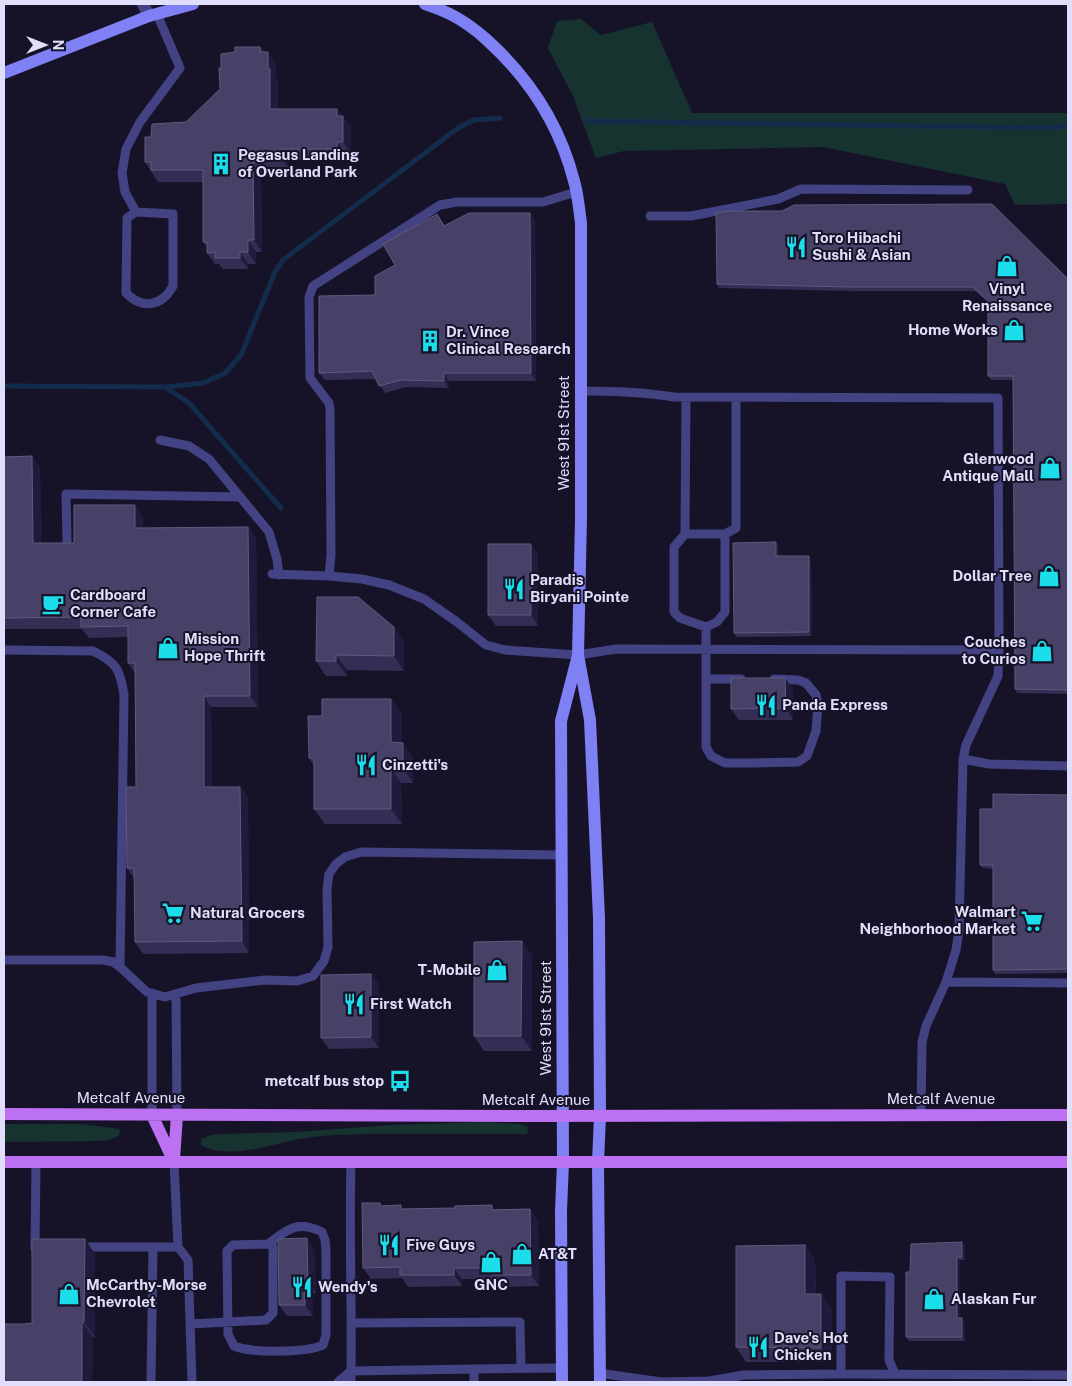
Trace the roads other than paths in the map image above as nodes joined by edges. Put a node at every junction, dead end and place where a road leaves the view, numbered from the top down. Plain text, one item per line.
1 (143, 4) edge
2 (193, 4) edge
3 (425, 4) edge
4 (153, 15) junction
5 (4, 73) edge
6 (968, 190) dead end
7 (576, 192) junction
8 (136, 212) junction
9 (650, 216) dead end
10 (581, 391) junction
11 (686, 397) junction
12 (736, 398) junction
13 (160, 440) dead end
14 (240, 497) junction
15 (685, 534) junction
16 (725, 534) junction
17 (67, 540) dead end
18 (329, 576) junction
19 (706, 627) junction
20 (706, 649) junction
21 (4, 650) edge
22 (999, 650) junction
23 (578, 655) junction
24 (707, 679) junction
25 (746, 679) edge
26 (765, 679) edge
27 (963, 759) junction
28 (1068, 766) edge
29 (562, 855) junction
30 (4, 960) edge
31 (120, 967) junction
32 (946, 982) junction
33 (1068, 983) edge
34 (152, 994) junction
35 (176, 994) junction
36 (4, 1114) edge
37 (152, 1115) junction
38 (177, 1115) junction
39 (921, 1115) junction
40 (1068, 1115) edge
41 (562, 1116) junction
42 (600, 1116) junction
43 (4, 1162) edge
44 (36, 1162) junction
45 (174, 1162) junction
46 (351, 1162) junction
47 (563, 1162) junction
48 (598, 1162) junction
49 (1068, 1162) edge
50 (268, 1244) junction
51 (153, 1247) junction
52 (178, 1247) junction
53 (45, 1248) edge
54 (74, 1248) edge
55 (228, 1322) junction
56 (352, 1323) junction
57 (190, 1324) junction
58 (521, 1368) junction
59 (562, 1368) junction
60 (474, 1369) junction
61 (351, 1371) junction
62 (841, 1374) junction
63 (896, 1374) junction
64 (1068, 1375) edge
65 (600, 1377) edge
66 (151, 1382) edge
67 (192, 1382) edge
68 (338, 1382) edge
69 (351, 1382) edge
70 (474, 1382) edge
71 (562, 1382) edge

1 - 4 street
2 - 4 street
3 - 7 street, West 91st Street
4 - 5 street
4 - 8 lane
6 - 9 lane
7 - 10 street, West 91st Street
7 - 18 lane
8 - 8 lane
10 - 11 lane
10 - 23 street, West 91st Street
11 - 12 lane
11 - 15 lane
12 - 16 lane
12 - 22 lane
13 - 14 lane
14 - 17 lane
14 - 18 lane
15 - 16 lane
15 - 19 lane
16 - 19 lane
18 - 23 lane
19 - 20 lane
20 - 22 lane
20 - 23 lane
20 - 24 lane
21 - 31 lane
22 - 27 lane
23 - 29 street, West 91st Street
23 - 42 street, West 91st Street
24 - 25 lane
24 - 26 lane
27 - 28 lane
27 - 32 lane
29 - 35 lane
29 - 41 street, West 91st Street
30 - 31 lane
31 - 34 lane
32 - 33 lane
32 - 39 lane
34 - 35 lane
34 - 37 lane
35 - 38 lane
36 - 37 main road, Metcalf Avenue
37 - 38 main road, Metcalf Avenue
37 - 45 main road
38 - 41 main road, Metcalf Avenue
38 - 45 main road
39 - 40 main road, Metcalf Avenue
39 - 42 main road, Metcalf Avenue
41 - 42 main road, Metcalf Avenue
41 - 47 street, West 91st Street
42 - 48 street, West 91st Street
43 - 44 main road
44 - 45 main road
44 - 53 lane
45 - 46 main road
45 - 52 lane
46 - 47 main road
46 - 56 lane
47 - 48 main road
47 - 59 street, West 91st Street
48 - 49 main road
48 - 65 street, West 91st Street
50 - 55 lane
50 - 55 lane
50 - 55 lane
51 - 52 lane
51 - 54 lane
51 - 66 lane
52 - 57 lane
55 - 57 lane
56 - 58 lane
56 - 61 lane
57 - 67 lane
58 - 59 lane
58 - 60 lane
59 - 71 street, West 91st Street
60 - 61 lane
60 - 70 lane
61 - 68 lane
61 - 69 lane
62 - 63 lane
62 - 63 lane
62 - 65 lane
63 - 64 lane

